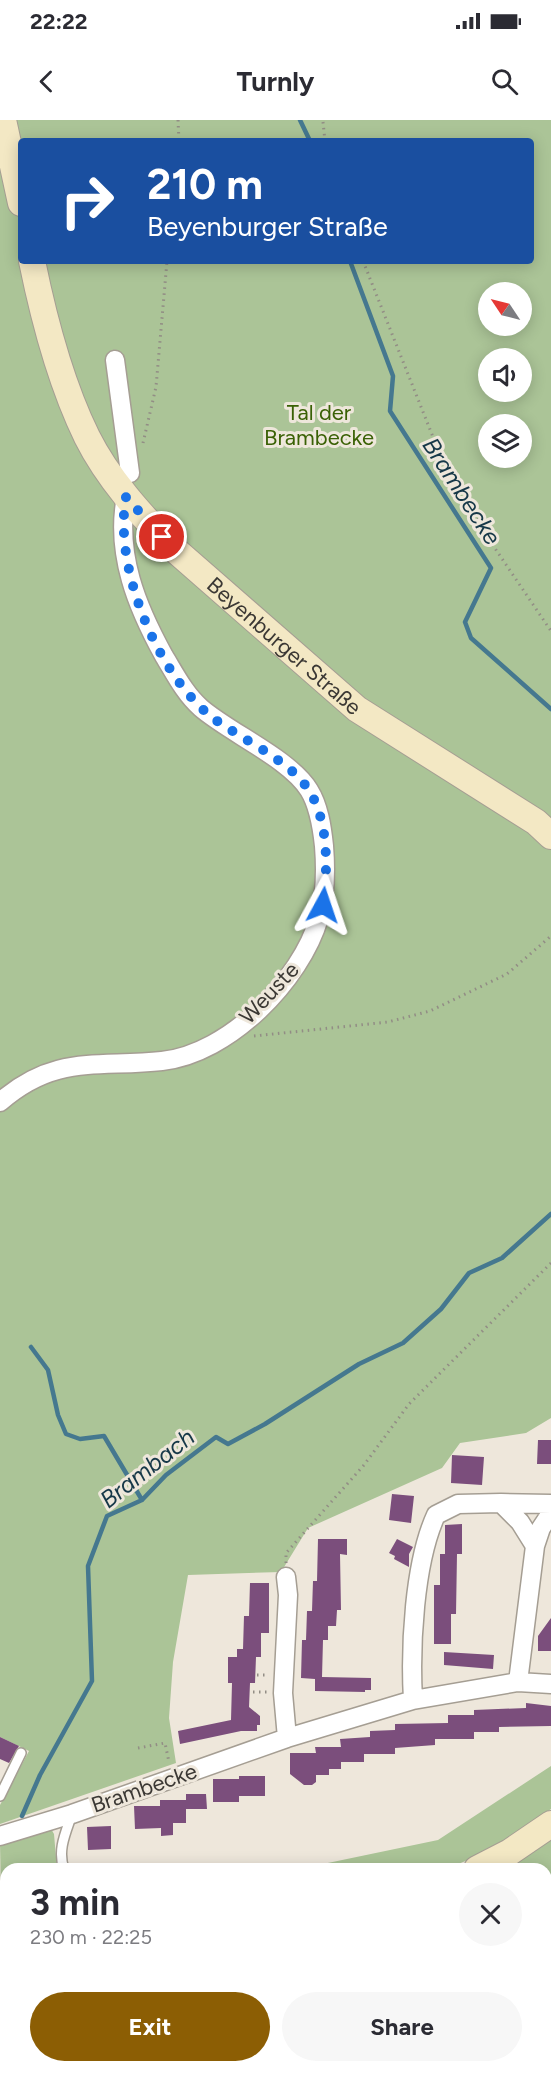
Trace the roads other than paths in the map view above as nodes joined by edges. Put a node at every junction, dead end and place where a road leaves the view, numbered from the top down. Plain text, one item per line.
1 (3, 120) edge
2 (18, 189) edge
3 (33, 264) edge
4 (116, 360) dead end
5 (128, 485) junction
6 (551, 836) edge
7 (0, 1102) edge
8 (501, 1503) junction
9 (551, 1504) edge
10 (551, 1513) edge
11 (535, 1546) junction
12 (285, 1577) road end
13 (518, 1682) junction
14 (551, 1684) edge
15 (412, 1700) junction
16 (287, 1738) junction
17 (21, 1753) dead end
18 (0, 1796) edge
19 (72, 1814) junction
20 (551, 1824) edge
21 (0, 1836) edge
22 (62, 1863) edge
23 (489, 1863) edge

1 - 2 main road
3 - 5 main road, Beyenburger Straße
4 - 5 street, Weuste
5 - 6 main road, Beyenburger Straße
5 - 7 street, Weuste
8 - 9 street
8 - 11 street
8 - 15 street
10 - 11 street
11 - 13 street
12 - 16 street
13 - 14 street, Brambecke
13 - 15 street, Brambecke
15 - 16 street, Brambecke
16 - 19 street, Brambecke
17 - 18 lane
19 - 21 street, Brambecke
19 - 22 lane
20 - 23 main road

